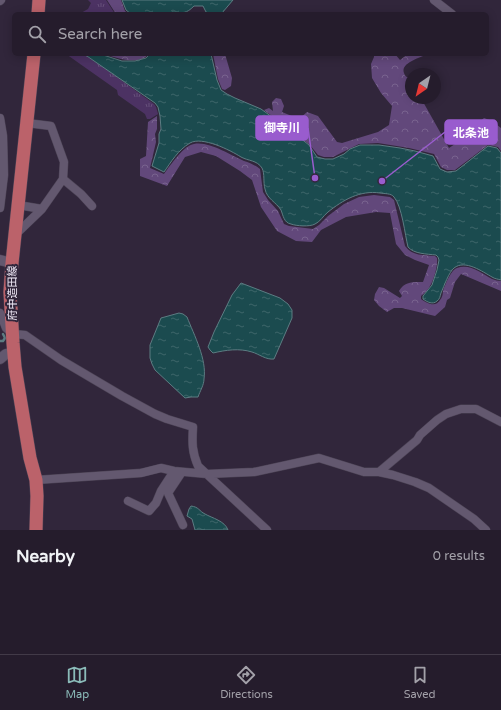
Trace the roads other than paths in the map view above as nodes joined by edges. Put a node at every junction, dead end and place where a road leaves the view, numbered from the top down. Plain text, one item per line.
1 (39, 0) edge
2 (434, 0) edge
3 (38, 12) edge
4 (449, 12) edge
5 (34, 56) edge
6 (0, 118) edge
7 (27, 122) junction
8 (63, 179) junction
9 (18, 205) junction
10 (92, 206) dead end
11 (0, 208) edge
12 (42, 209) junction
13 (15, 235) junction
14 (6, 262) edge
15 (0, 313) edge
16 (13, 334) junction
17 (14, 352) junction
18 (0, 359) edge
19 (501, 422) edge
20 (178, 471) junction
21 (379, 472) junction
22 (207, 474) junction
23 (36, 480) junction
24 (128, 501) dead end
25 (183, 525) dead end
26 (36, 530) edge
27 (267, 530) edge
28 (486, 530) edge

1 - 3 main road
2 - 4 street
5 - 7 main road, 府中造田線
6 - 11 street
7 - 8 street
7 - 9 main road, 府中造田線
8 - 10 street
8 - 12 street
9 - 12 street
9 - 13 main road, 府中造田線
12 - 13 street
13 - 14 main road, 府中造田線
14 - 16 main road, 府中造田線
15 - 16 street
16 - 17 main road, 府中造田線
16 - 22 street
17 - 18 street
17 - 23 main road, 府中造田線
19 - 21 street
20 - 22 street
20 - 23 street
20 - 24 street
20 - 25 street
21 - 22 street
21 - 28 street
22 - 27 street
23 - 26 main road, 府中造田線

